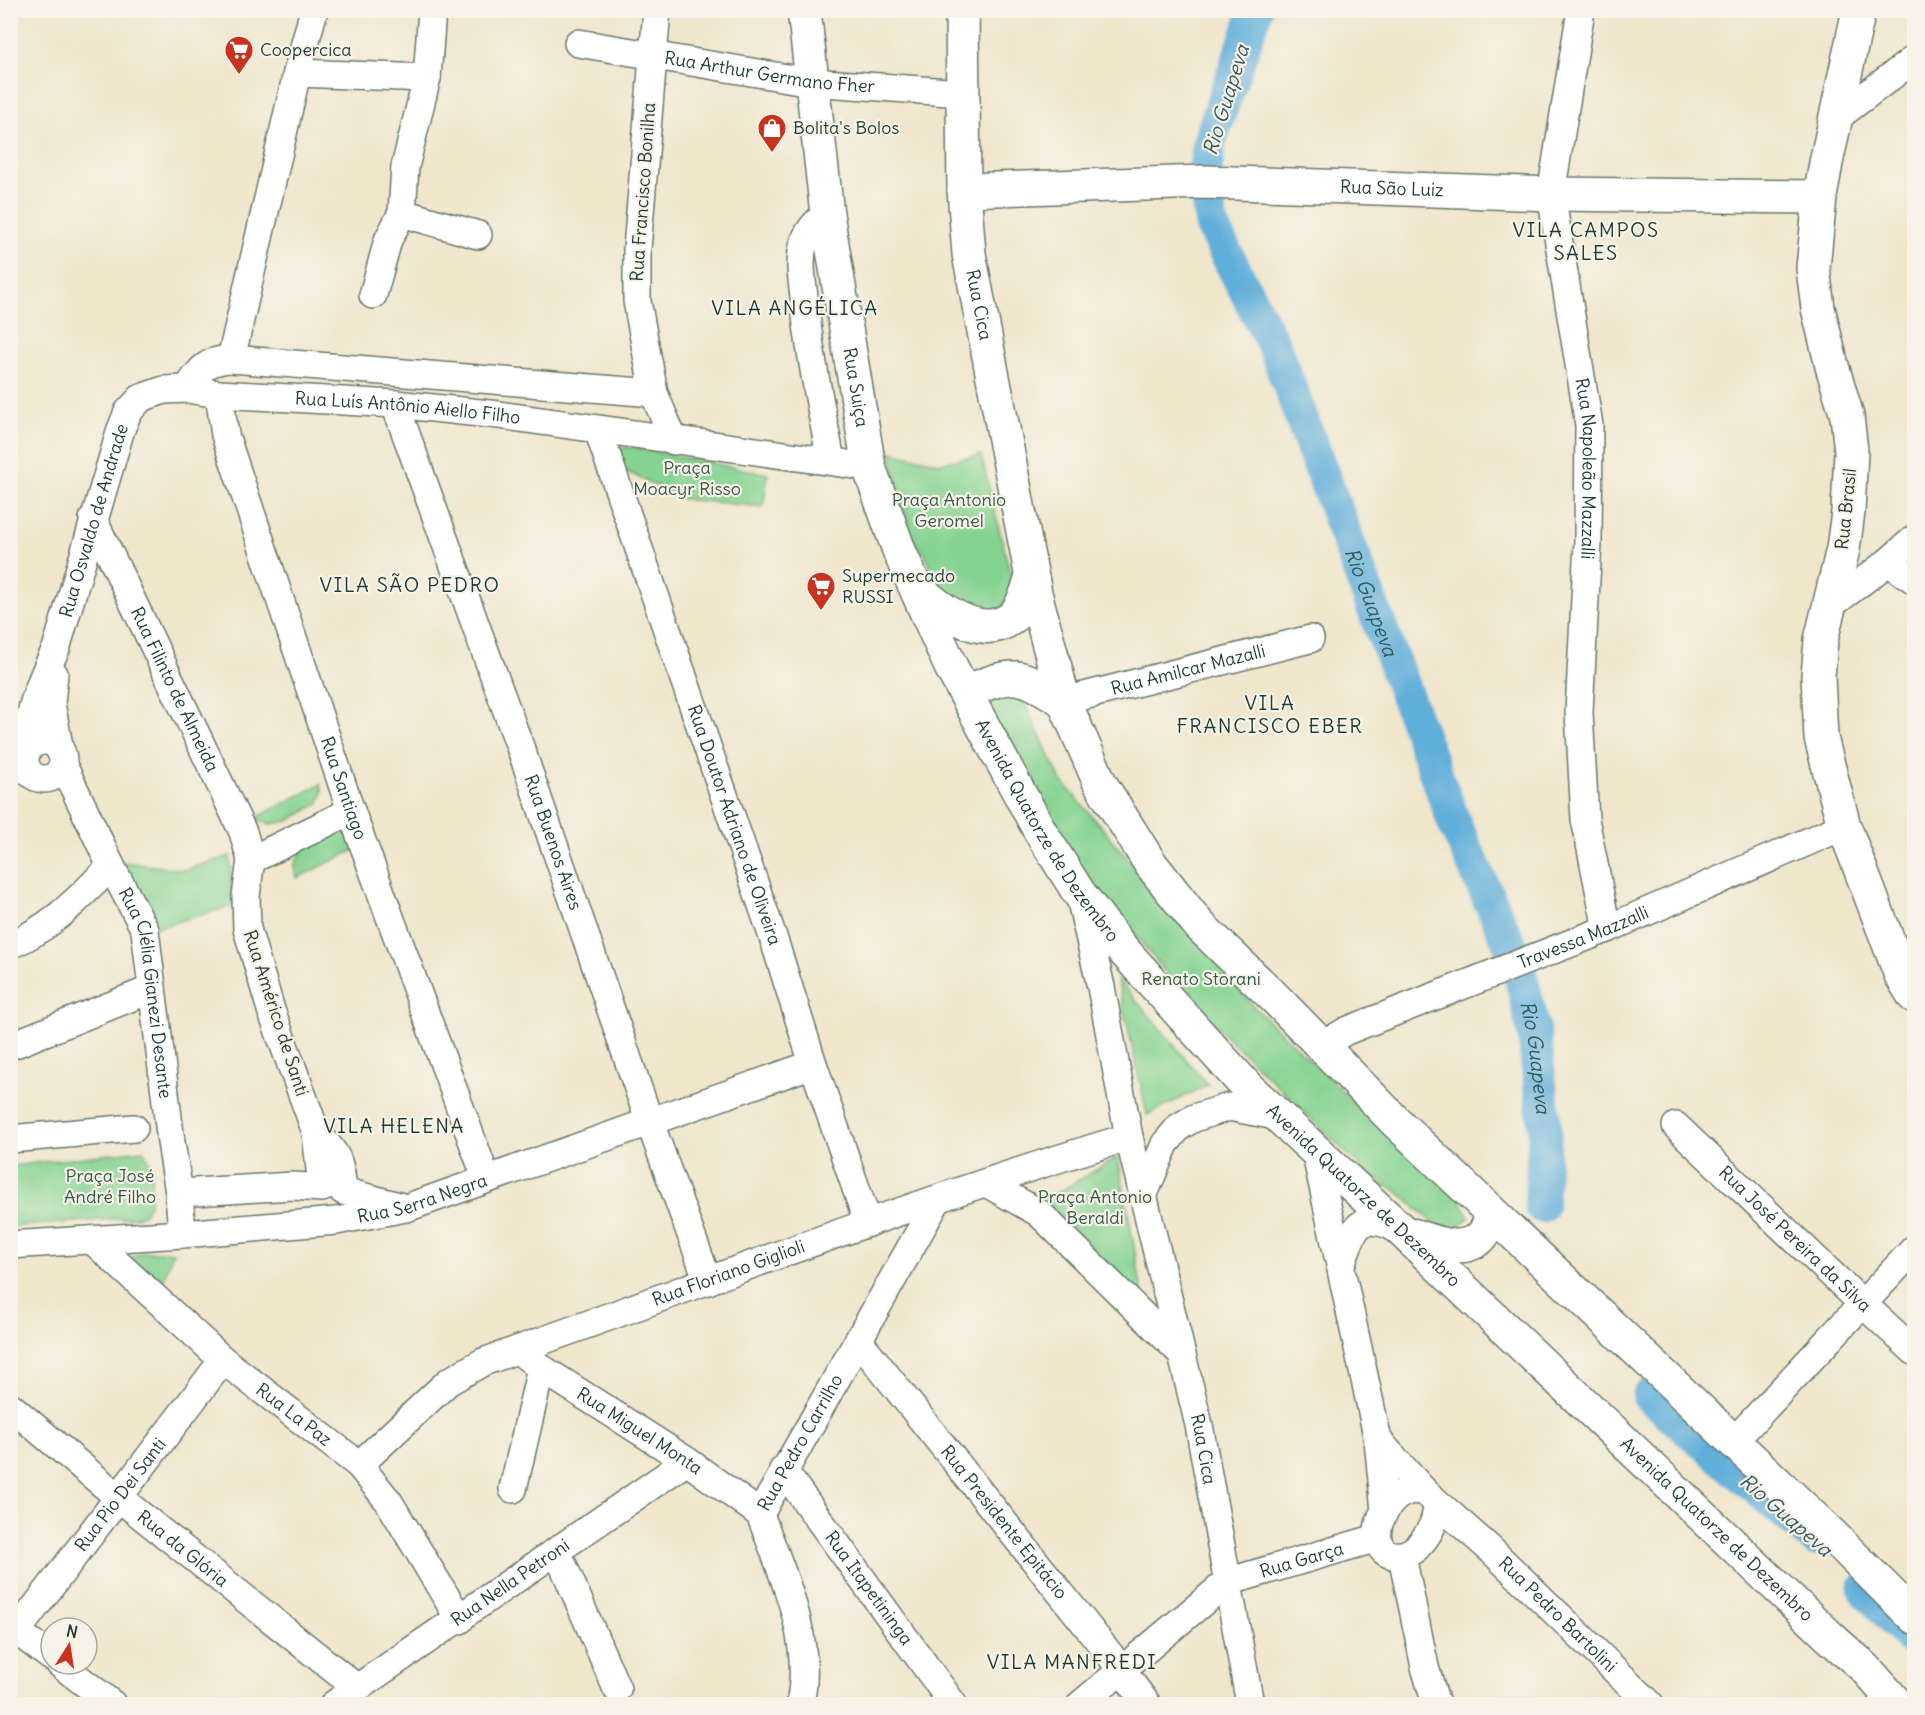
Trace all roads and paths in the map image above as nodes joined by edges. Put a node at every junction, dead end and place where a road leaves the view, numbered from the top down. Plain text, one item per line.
1 (314, 10) edge
2 (432, 10) edge
3 (657, 10) edge
4 (804, 10) edge
5 (962, 10) edge
6 (1581, 10) edge
7 (1859, 10) edge
8 (578, 44) dead end
9 (653, 55) junction
10 (1914, 59) edge
11 (297, 73) junction
12 (427, 78) junction
13 (811, 82) junction
14 (962, 93) junction
15 (1835, 119) junction
16 (964, 190) junction
17 (1551, 194) junction
18 (1820, 197) junction
19 (402, 213) junction
20 (827, 214) junction
21 (478, 236) dead end
22 (373, 295) dead end
23 (231, 359) junction
24 (187, 389) junction
25 (654, 393) junction
26 (219, 394) junction
27 (141, 398) joint
28 (395, 404) junction
29 (598, 430) junction
30 (674, 441) junction
31 (831, 461) junction
32 (869, 467) junction
33 (93, 519) junction
34 (1914, 538) edge
35 (1888, 562) junction
36 (1914, 580) edge
37 (1034, 586) junction
38 (922, 600) junction
39 (1827, 608) junction
40 (1310, 639) dead end
41 (56, 649) junction
42 (966, 692) junction
43 (1064, 701) junction
44 (61, 758) junction
45 (21, 764) edge
46 (351, 811) junction
47 (1844, 826) junction
48 (251, 860) junction
49 (111, 866) junction
50 (1079, 892) junction
51 (1607, 929) junction
52 (10, 945) edge
53 (152, 989) junction
54 (1914, 996) edge
55 (10, 1046) edge
56 (1321, 1046) junction
57 (813, 1064) junction
58 (1276, 1116) junction
59 (650, 1123) junction
60 (1676, 1126) dead end
61 (134, 1128) dead end
62 (1129, 1137) junction
63 (10, 1139) edge
64 (1315, 1150) junction
65 (1036, 1165) junction
66 (486, 1178) junction
67 (986, 1183) junction
68 (332, 1189) junction
69 (179, 1193) junction
70 (1144, 1194) junction
71 (938, 1199) junction
72 (405, 1208) junction
73 (1039, 1213) junction
74 (1493, 1214) junction
75 (336, 1221) junction
76 (868, 1223) junction
77 (1402, 1231) junction
78 (182, 1234) junction
79 (92, 1240) junction
80 (10, 1245) edge
81 (1914, 1249) edge
82 (1341, 1265) junction
83 (708, 1281) junction
84 (1864, 1305) junction
85 (859, 1341) junction
86 (518, 1350) junction
87 (1914, 1351) edge
88 (1180, 1352) junction
89 (224, 1360) junction
90 (542, 1368) junction
91 (10, 1406) edge
92 (1378, 1440) junction
93 (1733, 1442) junction
94 (687, 1461) junction
95 (359, 1465) junction
96 (783, 1470) junction
97 (513, 1489) dead end
98 (118, 1497) junction
99 (1430, 1498) junction
100 (1385, 1511) junction
101 (760, 1514) junction
102 (1430, 1531) junction
103 (1377, 1538) junction
104 (1490, 1549) junction
105 (557, 1551) junction
106 (1402, 1556) junction
107 (1227, 1582) junction
108 (1914, 1617) edge
109 (460, 1620) junction
110 (14, 1628) edge
111 (39, 1648) edge
112 (1122, 1670) junction
113 (76, 1676) edge
114 (357, 1688) junction
115 (617, 1689) dead end
116 (112, 1704) edge
117 (334, 1704) edge
118 (800, 1704) edge
119 (953, 1704) edge
120 (1081, 1704) edge
121 (1147, 1704) edge
122 (1250, 1704) edge
123 (1436, 1704) edge
124 (1650, 1704) edge
125 (1897, 1704) edge

1 - 11 street
2 - 12 street
3 - 9 street, Rua Francisco Bonilha
4 - 13 main road, Rua Suiça
5 - 14 main road, Rua Cica
6 - 17 street, Rua Napoleão Mazzalli
7 - 15 main road, Rua Brasil
8 - 9 street, Rua Arthur Germano Fher
9 - 13 street, Rua Arthur Germano Fher
9 - 25 street, Rua Francisco Bonilha
10 - 15 street
11 - 12 street
11 - 23 street
12 - 19 street
13 - 14 street, Rua Arthur Germano Fher
13 - 20 main road, Rua Suiça
14 - 16 main road, Rua Cica
15 - 18 main road, Rua Brasil
16 - 17 main road, Rua São Luiz
16 - 37 main road, Rua Cica
17 - 18 main road, Rua São Luiz
17 - 51 street, Rua Napoleão Mazzalli
18 - 39 main road, Rua Brasil
19 - 21 street
19 - 22 street
20 - 31 street
20 - 32 main road, Rua Suiça
23 - 24 street
23 - 25 street
24 - 26 street, Rua Luís Antônio Aiello Filho
24 - 27 street, Rua Luís Antônio Aiello Filho
25 - 30 street, Rua Francisco Bonilha
26 - 28 street, Rua Luís Antônio Aiello Filho
26 - 46 street, Rua Santiago
27 - 33 street, Rua Osvaldo de Andrade
28 - 29 street, Rua Luís Antônio Aiello Filho
28 - 59 street, Rua Buenos Aires
29 - 30 street, Rua Luís Antônio Aiello Filho
29 - 57 street, Rua Doutor Adriano de Oliveira
30 - 31 street, Rua Luís Antônio Aiello Filho
31 - 32 street, Rua Luís Antônio Aiello Filho
32 - 38 main road, Rua Suiça
33 - 41 street, Rua Osvaldo de Andrade
33 - 48 street, Rua Filinto de Almeida
34 - 35 street
35 - 36 street
35 - 39 street
37 - 38 main road
37 - 43 main road
38 - 42 main road, Avenida Quatorze de Dezembro
39 - 47 main road, Rua Brasil
40 - 43 street, Rua Amilcar Mazalli
41 - 44 street, Rua Osvaldo de Andrade
41 - 45 street, Rua Osvaldo de Andrade
42 - 43 main road
42 - 50 main road, Avenida Quatorze de Dezembro
43 - 56 main road
44 - 45 street
44 - 49 street, Rua Clélia Gianezi Desante
46 - 48 street
46 - 66 street, Rua Santiago
47 - 51 street, Travessa Mazzalli
47 - 54 main road, Rua Brasil
48 - 68 street, Rua Américo de Santi
49 - 52 street
49 - 53 street, Rua Clélia Gianezi Desante
50 - 58 main road, Avenida Quatorze de Dezembro
50 - 62 street, Rua Cica
51 - 56 street, Travessa Mazzalli
53 - 55 street
53 - 69 street, Rua Clélia Gianezi Desante
56 - 74 main road
57 - 59 street, Rua Serra Negra
57 - 76 street, Rua Doutor Adriano de Oliveira
58 - 64 main road, Avenida Quatorze de Dezembro
58 - 70 street
59 - 66 street, Rua Serra Negra
59 - 83 street, Rua Buenos Aires
60 - 84 street, Rua José Pereira da Silva
61 - 63 street
62 - 65 street, Rua Floriano Giglioli
62 - 70 street, Rua Cica
64 - 77 main road, Avenida Quatorze de Dezembro
64 - 82 street
65 - 67 street, Rua Floriano Giglioli
65 - 73 street
66 - 72 street, Rua Serra Negra
67 - 71 street, Rua Floriano Giglioli
67 - 73 street
68 - 69 street
68 - 72 street
68 - 75 street
69 - 78 street, Rua Clélia Gianezi Desante
70 - 88 street, Rua Cica
71 - 76 street, Rua Floriano Giglioli
71 - 85 street, Rua Pedro Carrilho
72 - 75 street, Rua Serra Negra
73 - 88 street
74 - 77 main road
74 - 93 main road
75 - 78 street, Rua Serra Negra
76 - 83 street, Rua Floriano Giglioli
77 - 82 street
77 - 125 main road, Avenida Quatorze de Dezembro
78 - 79 street, Rua Serra Negra
79 - 80 street, Rua Serra Negra
79 - 89 street, Rua La Paz
81 - 84 street
82 - 92 street
83 - 86 street, Rua Floriano Giglioli
84 - 87 street, Rua José Pereira da Silva
84 - 93 street
85 - 96 street, Rua Pedro Carrilho
85 - 112 street, Rua Presidente Epitácio
86 - 90 street, Rua Miguel Monta
86 - 95 street, Rua Floriano Giglioli
88 - 107 street, Rua Cica
89 - 95 street, Rua La Paz
89 - 98 street, Rua Pio Dei Santi
90 - 94 street, Rua Miguel Monta
90 - 97 street
91 - 98 street, Rua da Glória
92 - 99 street, Rua Pedro Bartolini
92 - 100 street
93 - 108 main road
94 - 101 street, Rua Miguel Monta
94 - 105 street, Rua Nella Petroni
95 - 109 street, Rua La Paz
96 - 101 street, Rua Pedro Carrilho
96 - 119 street, Rua Itapetininga
98 - 110 street, Rua Pio Dei Santi
98 - 114 street, Rua da Glória
99 - 100 street
99 - 102 street
99 - 104 street, Rua Pedro Bartolini
100 - 103 street
101 - 118 street, Rua Pedro Carrilho
102 - 104 street, Rua Pedro Bartolini
102 - 106 street
103 - 106 street
103 - 107 street, Rua Garça
104 - 124 street, Rua Pedro Bartolini
105 - 109 street, Rua Nella Petroni
105 - 115 street
106 - 123 street
107 - 112 street
107 - 122 street, Rua Cica
109 - 114 street, Rua Nella Petroni
110 - 111 street
112 - 120 street
112 - 121 street, Rua Presidente Epitácio
113 - 116 street
114 - 117 street, Rua Nella Petroni

